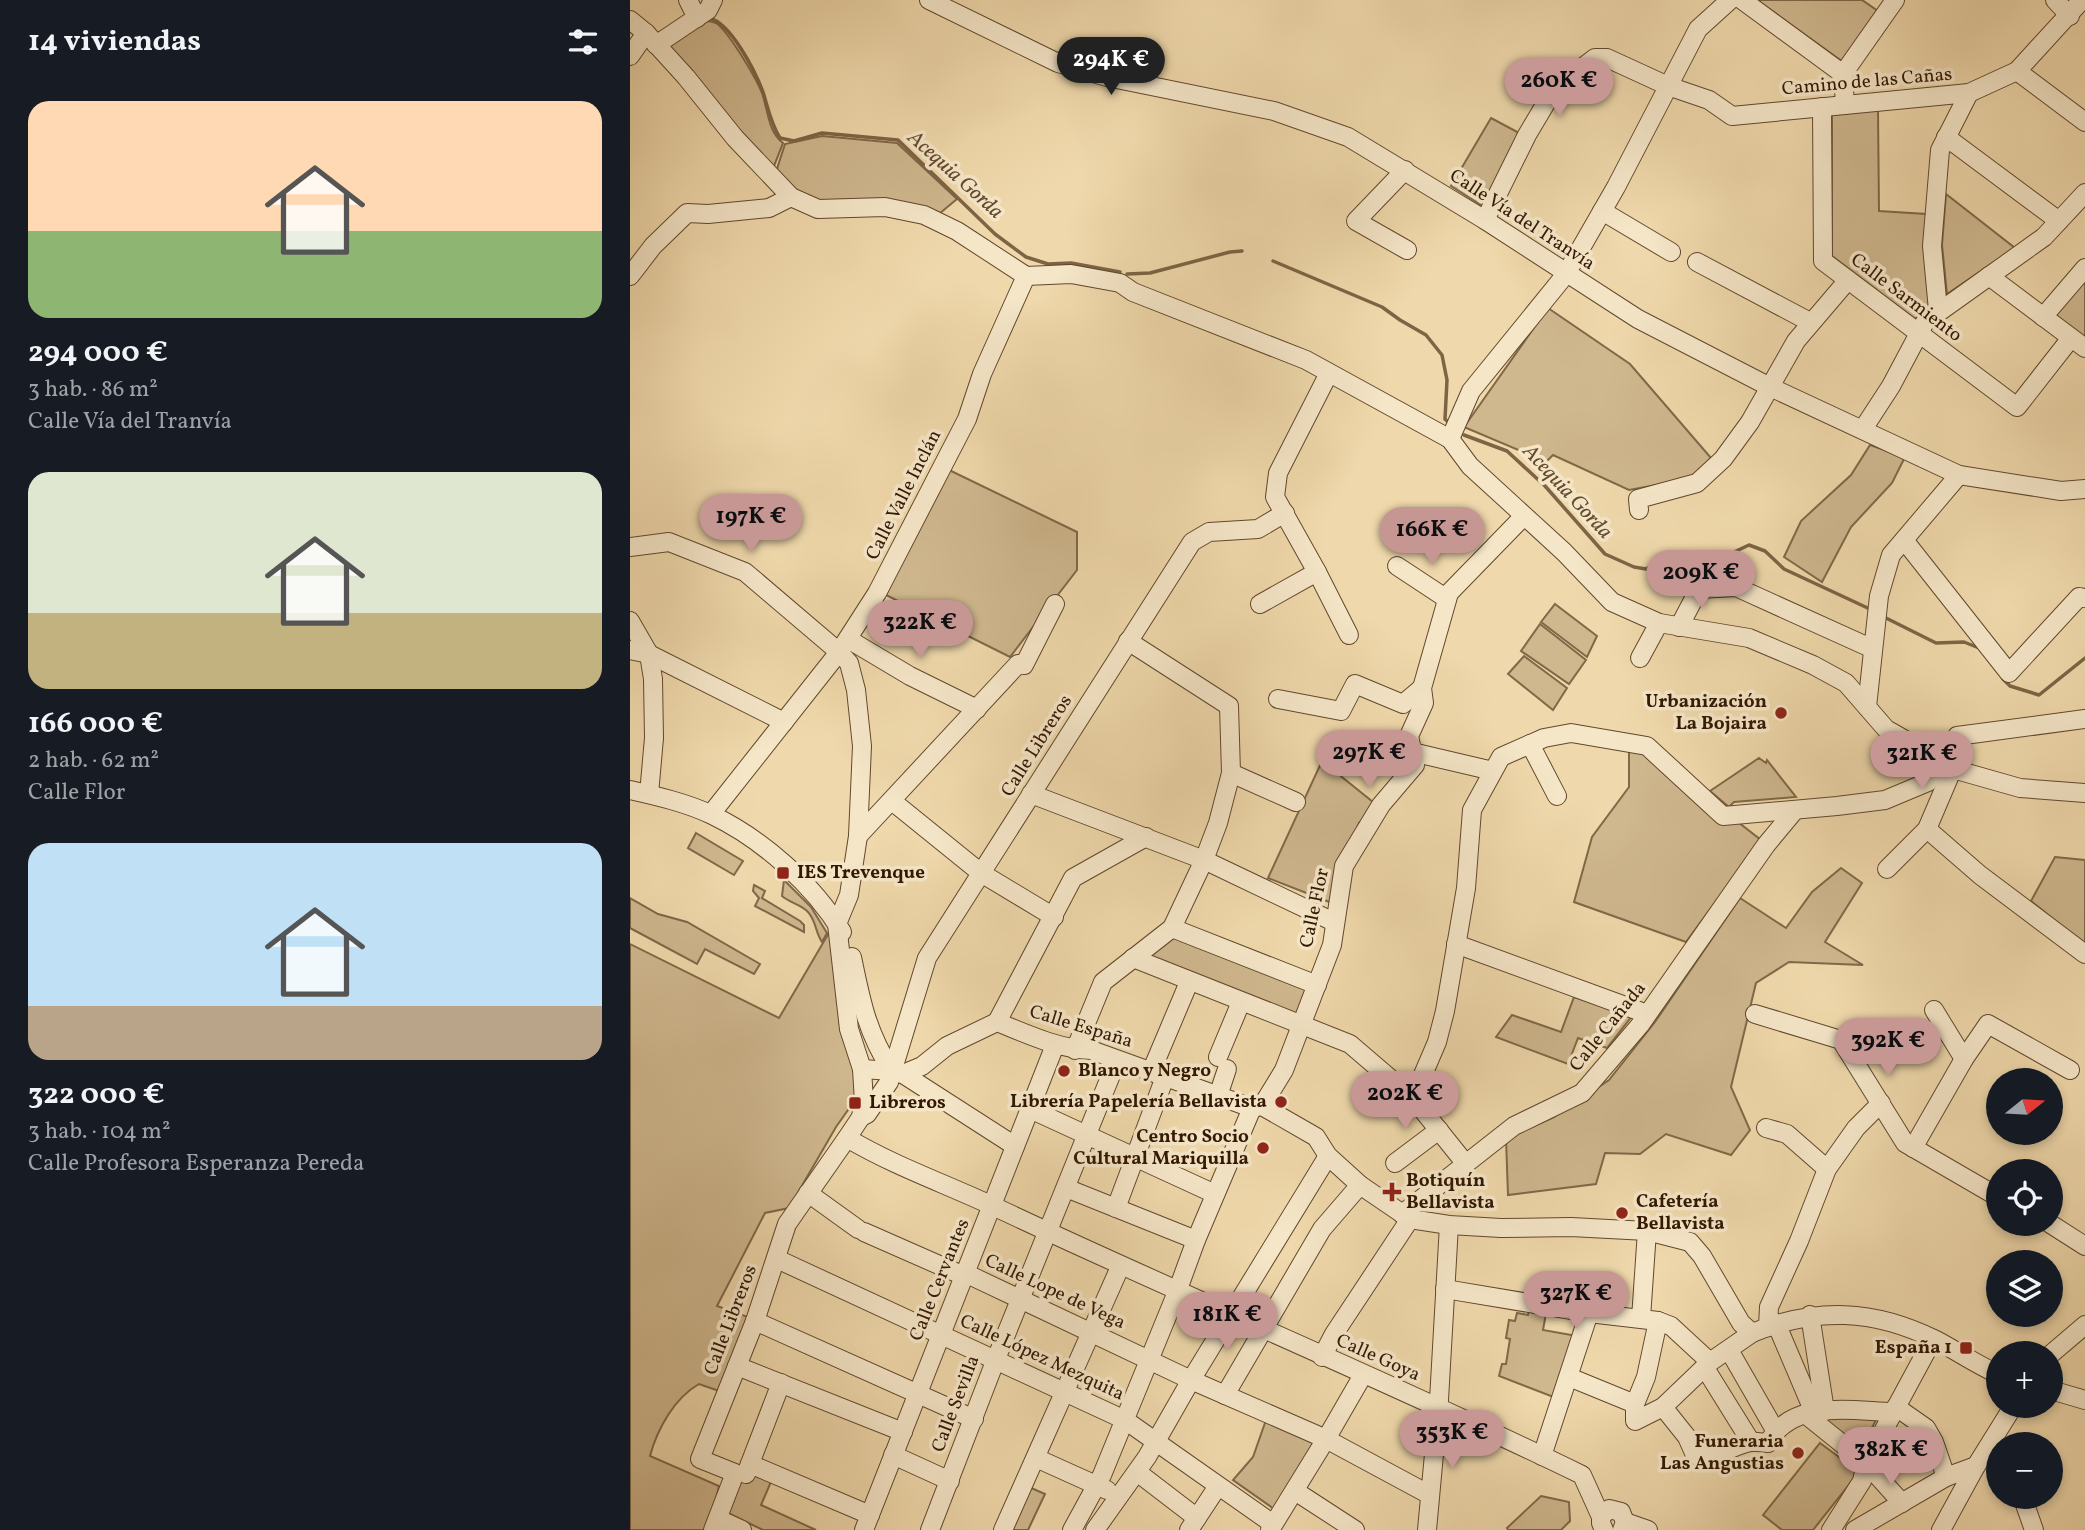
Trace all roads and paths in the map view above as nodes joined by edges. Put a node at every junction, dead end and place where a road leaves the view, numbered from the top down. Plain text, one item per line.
1 (688, 0) edge
2 (713, 0) edge
3 (1730, 0) edge
4 (1742, 0) edge
5 (1872, 0) edge
6 (2055, 0) edge
7 (2082, 0) edge
8 (934, 1) edge
9 (1891, 5) edge
10 (2070, 16) junction
11 (697, 18) junction
12 (630, 20) edge
13 (651, 39) junction
14 (630, 56) edge
15 (2018, 71) junction
16 (1843, 74) junction
17 (1668, 86) junction
18 (1969, 93) junction
19 (1845, 105) junction
20 (1822, 107) junction
21 (2085, 122) edge
22 (1946, 137) junction
23 (1405, 170) junction
24 (2085, 193) edge
25 (790, 197) junction
26 (1602, 211) junction
27 (1485, 220) junction
28 (2059, 221) junction
29 (1407, 250) dead end
30 (1671, 252) dead end
31 (1697, 262) dead end
32 (2085, 268) edge
33 (1566, 274) junction
34 (630, 276) edge
35 (1026, 276) junction
36 (1989, 276) junction
37 (1848, 280) junction
38 (1938, 310) junction
39 (2043, 317) junction
40 (1810, 322) junction
41 (1918, 334) junction
42 (2078, 343) edge
43 (1329, 373) junction
44 (1768, 386) junction
45 (1863, 429) junction
46 (1450, 439) junction
47 (1959, 475) junction
48 (2085, 489) edge
49 (1639, 510) dead end
50 (1285, 513) junction
51 (1524, 516) junction
52 (1905, 540) junction
53 (630, 547) edge
54 (1397, 566) dead end
55 (1317, 572) junction
56 (2085, 598) edge
57 (1447, 600) junction
58 (1055, 604) dead end
59 (1259, 604) dead end
60 (630, 621) edge
61 (1659, 623) junction
62 (1679, 627) junction
63 (1349, 635) dead end
64 (1128, 641) junction
65 (843, 645) junction
66 (1873, 649) junction
67 (630, 650) edge
68 (649, 654) junction
69 (1640, 658) dead end
70 (1422, 688) junction
71 (1278, 698) dead end
72 (1867, 706) junction
73 (977, 709) junction
74 (2085, 719) edge
75 (784, 722) junction
76 (1530, 744) junction
77 (1412, 752) junction
78 (1947, 765) junction
79 (1493, 771) junction
80 (1231, 773) junction
81 (630, 790) edge
82 (2085, 793) edge
83 (649, 794) junction
84 (1031, 794) junction
85 (1557, 796) dead end
86 (891, 801) junction
87 (1296, 802) dead end
88 (1795, 810) junction
89 (711, 814) junction
90 (1927, 829) junction
91 (858, 836) junction
92 (1146, 837) junction
93 (1204, 860) junction
94 (1887, 869) dead end
95 (981, 873) junction
96 (1054, 917) junction
97 (1334, 922) junction
98 (837, 923) junction
99 (1172, 928) junction
100 (1456, 944) junction
101 (2085, 954) edge
102 (1133, 958) junction
103 (1189, 982) junction
104 (1317, 985) junction
105 (1241, 1002) junction
106 (1934, 1010) dead end
107 (1647, 1014) junction
108 (1755, 1014) dead end
109 (997, 1022) junction
110 (1301, 1026) junction
111 (1055, 1045) junction
112 (1075, 1050) junction
113 (1964, 1059) junction
114 (1117, 1060) junction
115 (862, 1069) junction
116 (2070, 1070) dead end
117 (898, 1072) junction
118 (1158, 1075) junction
119 (1218, 1096) junction
120 (1413, 1098) junction
121 (1881, 1103) junction
122 (1257, 1107) junction
123 (1030, 1109) junction
124 (862, 1110) junction
125 (1766, 1128) dead end
126 (1439, 1130) junction
127 (1087, 1135) junction
128 (847, 1139) junction
129 (1015, 1146) junction
130 (1913, 1148) junction
131 (1328, 1156) junction
132 (1136, 1158) junction
133 (1395, 1163) dead end
134 (1465, 1163) junction
135 (1827, 1169) junction
136 (1360, 1185) junction
137 (1066, 1188) junction
138 (1986, 1190) edge
139 (808, 1193) junction
140 (1215, 1194) junction
141 (992, 1205) junction
142 (1116, 1208) junction
143 (1406, 1217) junction
144 (1449, 1225) junction
145 (1647, 1231) junction
146 (2063, 1232) edge
147 (1048, 1233) junction
148 (1196, 1240) junction
149 (2085, 1246) edge
150 (777, 1259) junction
151 (1120, 1267) junction
152 (965, 1275) junction
153 (1445, 1289) junction
154 (1177, 1292) junction
155 (1020, 1298) junction
156 (1589, 1313) junction
157 (1230, 1315) junction
158 (1810, 1315) junction
159 (1650, 1319) junction
160 (755, 1321) junction
161 (2085, 1325) edge
162 (1765, 1328) junction
163 (1262, 1329) junction
164 (1092, 1331) junction
165 (941, 1335) junction
166 (1933, 1339) junction
167 (2063, 1344) edge
168 (1729, 1350) junction
169 (1322, 1357) junction
170 (996, 1359) junction
171 (1148, 1359) junction
172 (1708, 1365) junction
173 (737, 1366) junction
174 (1986, 1368) edge
175 (1363, 1375) junction
176 (1569, 1377) junction
177 (1191, 1380) junction
178 (781, 1383) junction
179 (1066, 1392) junction
180 (918, 1394) junction
181 (2063, 1394) edge
182 (1225, 1395) junction
183 (2085, 1400) edge
184 (1438, 1407) junction
185 (1662, 1407) junction
186 (1894, 1410) junction
187 (1635, 1413) junction
188 (1809, 1414) junction
189 (974, 1419) junction
190 (1125, 1420) junction
191 (1775, 1430) junction
192 (903, 1432) junction
193 (1326, 1439) junction
194 (1156, 1442) junction
195 (1751, 1442) junction
196 (893, 1455) junction
197 (1542, 1455) junction
198 (1986, 1455) edge
199 (1036, 1458) junction
200 (1976, 1466) junction
201 (1865, 1467) junction
202 (743, 1468) junction
203 (1136, 1472) junction
204 (1946, 1477) junction
205 (950, 1481) junction
206 (1096, 1486) junction
207 (1218, 1486) junction
208 (1295, 1491) junction
209 (1120, 1495) junction
210 (1430, 1495) junction
211 (1902, 1503) junction
212 (2027, 1509) edge
213 (867, 1523) edge
214 (1076, 1523) edge
215 (1193, 1524) edge
216 (1603, 1524) edge
217 (715, 1525) edge
218 (1624, 1526) edge
219 (1271, 1527) edge
220 (1098, 1529) edge
221 (742, 1530) edge
222 (930, 1530) edge
223 (1003, 1530) edge
224 (1355, 1530) edge
225 (1427, 1530) edge
226 (1648, 1530) edge
227 (1831, 1530) edge
228 (1855, 1530) edge
229 (1941, 1530) edge
230 (2034, 1530) edge

1 - 11 street
2 - 11 street
3 - 17 street
4 - 16 street
5 - 9 street
6 - 10 street
7 - 10 street, Camino de las Cañas
8 - 23 street, Calle Vía del Tranvía
9 - 16 street
10 - 15 street, Camino de las Cañas
11 - 13 street
12 - 13 street
13 - 14 street
13 - 25 street
15 - 18 street, Camino de las Cañas
15 - 21 street
16 - 19 street
17 - 20 street, Camino de las Cañas
17 - 26 street
17 - 27 street, Camino de las Cañas
18 - 19 street, Camino de las Cañas
18 - 22 street
19 - 20 street, Camino de las Cañas
20 - 37 street, Calle Sarmiento
22 - 28 street
22 - 38 street
23 - 27 street, Calle Vía del Tranvía
23 - 29 street
24 - 28 street
25 - 34 street
25 - 35 street
26 - 30 street
26 - 33 street
27 - 33 street, Calle Vía del Tranvía
28 - 36 street
31 - 40 street
32 - 39 street
33 - 44 street, Calle Vía del Tranvía
33 - 46 street
35 - 43 street
35 - 65 street, Calle Valle Inclán
36 - 38 street
36 - 39 street
37 - 40 street
37 - 41 street, Calle Sarmiento
38 - 41 street
39 - 42 street
40 - 44 street
41 - 42 street, Calle Sarmiento
41 - 45 street
43 - 46 street
43 - 50 street
44 - 45 street, Calle Vía del Tranvía
44 - 49 street
45 - 47 street, Calle Vía del Tranvía
46 - 51 street
47 - 48 street, Calle Vía del Tranvía
47 - 52 street
50 - 55 street
50 - 64 street, Calle Libreros
51 - 57 street, Calle Flor
51 - 61 street
52 - 56 street
52 - 66 street
53 - 65 street
54 - 57 street
55 - 59 street
55 - 63 street
57 - 70 street, Calle Flor
58 - 73 street
60 - 68 street
61 - 62 street
61 - 69 street
62 - 66 street
62 - 72 street
64 - 80 street
64 - 84 street, Calle Libreros
65 - 73 street
65 - 75 street, Calle Valle Inclán
65 - 91 street
66 - 72 street
67 - 68 street
68 - 75 street
68 - 83 street
70 - 71 street
70 - 77 street, Calle Flor
72 - 78 street
73 - 86 street
74 - 78 street
75 - 89 street, Calle Valle Inclán
76 - 79 street
76 - 85 street
76 - 88 street
77 - 79 street
77 - 97 street, Calle Flor
78 - 82 street
78 - 88 street
78 - 90 street
79 - 100 street
80 - 87 street
80 - 93 street
81 - 83 street
83 - 89 street
84 - 92 street
84 - 95 street, Calle Libreros
86 - 91 street
86 - 95 street
88 - 107 street, Calle Cañada
89 - 98 street
90 - 94 street
90 - 101 street
91 - 98 street
92 - 93 street
92 - 96 street
93 - 97 street
93 - 99 street
95 - 96 street
95 - 117 street, Calle Libreros
96 - 109 street
97 - 104 street, Calle Flor
98 - 115 street
98 - 117 street
99 - 102 street
99 - 104 street
100 - 107 street
100 - 120 street
102 - 103 street
102 - 112 street
103 - 105 street
103 - 118 street
104 - 110 street, Calle Flor
105 - 110 street
105 - 119 street
106 - 113 street
107 - 134 street, Calle Cañada
108 - 121 street
109 - 111 street, Calle España
109 - 117 street
110 - 120 street
110 - 122 street, Calle Flor
111 - 112 street, Calle España
111 - 123 street, Calle Cervantes
112 - 114 street, Calle España
113 - 116 street
113 - 130 street
114 - 118 street, Calle España
114 - 127 street, Calle Sevilla
115 - 117 street
115 - 124 street
117 - 124 street, Calle Libreros
117 - 129 street
118 - 119 street, Calle España
118 - 132 street
119 - 122 street, Calle España
120 - 126 street
121 - 130 street
121 - 135 street
122 - 131 street, Calle España
122 - 140 street, Calle Flor
123 - 127 street
123 - 129 street, Calle Cervantes
124 - 128 street, Calle Libreros
125 - 135 street
126 - 133 street
126 - 134 street
127 - 132 street
127 - 137 street, Calle Sevilla
128 - 139 street, Calle Libreros
128 - 141 street, Calle Goya
129 - 141 street, Calle Cervantes
130 - 138 street
131 - 136 street, Calle España
131 - 157 street
132 - 140 street
132 - 142 street
134 - 143 street, Calle Cañada
135 - 162 street
136 - 143 street, Calle España
136 - 163 street
137 - 142 street
137 - 147 street, Calle Sevilla
139 - 150 street, Calle Libreros
139 - 152 street, Calle Lope de Vega
140 - 148 street, Calle Flor
141 - 147 street, Calle Goya
141 - 152 street, Calle Cervantes
142 - 148 street
143 - 144 street, Calle España
143 - 169 street, Calle Cañada
144 - 145 street, Calle España
144 - 153 street
145 - 159 street
145 - 162 street, Calle España
146 - 149 street
147 - 151 street, Calle Goya
147 - 155 street, Calle Sevilla
148 - 154 street, Calle Flor
150 - 160 street, Calle Libreros
150 - 165 street, Calle López Mezquita
151 - 154 street, Calle Goya
151 - 164 street
152 - 155 street, Calle Lope de Vega
152 - 165 street, Calle Cervantes
153 - 156 street
153 - 184 street
154 - 157 street, Calle Goya
154 - 171 street, Calle Flor
155 - 164 street, Calle Lope de Vega
155 - 170 street, Calle Sevilla
156 - 159 street
156 - 176 street
157 - 163 street, Calle Goya
157 - 177 street
158 - 162 street
158 - 166 street
158 - 188 street
159 - 172 street
159 - 187 street
160 - 173 street, Calle Libreros
160 - 180 street
161 - 167 street
162 - 168 street
162 - 188 street, Calle España
163 - 169 street, Calle Goya
163 - 182 street
164 - 171 street, Calle Lope de Vega
164 - 179 street
165 - 170 street, Calle López Mezquita
165 - 180 street, Calle Cervantes
166 - 174 street
166 - 186 street
168 - 172 street
168 - 191 street
169 - 175 street, Calle Goya
170 - 179 street, Calle López Mezquita
170 - 189 street, Calle Sevilla
171 - 177 street, Calle Lope de Vega
171 - 190 street, Calle Flor
172 - 185 street
172 - 195 street
173 - 178 street
173 - 202 street, Calle Libreros
175 - 184 street, Calle Goya
175 - 193 street
176 - 187 street
176 - 197 street
177 - 182 street, Calle Lope de Vega
177 - 194 street
178 - 192 street
178 - 202 street
179 - 190 street, Calle López Mezquita
179 - 199 street
180 - 189 street
180 - 192 street, Calle Cervantes
181 - 183 street
182 - 193 street, Calle Lope de Vega
184 - 197 street, Calle Goya
184 - 210 street
185 - 187 street
185 - 195 street
186 - 188 street
186 - 201 street
186 - 204 street
188 - 191 street
188 - 201 street
189 - 205 street, Calle Sevilla
190 - 194 street, Calle López Mezquita
190 - 206 street, Calle Flor
191 - 195 street
192 - 196 street, Calle Cervantes
193 - 208 street
193 - 210 street, Calle Lope de Vega
194 - 203 street
194 - 207 street, Calle López Mezquita
196 - 205 street
196 - 213 street, Calle Cervantes
197 - 216 street, Calle Goya
198 - 200 street
199 - 206 street
199 - 223 street
200 - 204 street
200 - 229 street
201 - 211 street
201 - 227 street
202 - 213 street
202 - 217 street
203 - 209 street
203 - 215 street
204 - 211 street
205 - 222 street, Calle Sevilla
206 - 209 street
206 - 214 street, Calle Flor
207 - 215 street
207 - 219 street, Calle López Mezquita
208 - 219 street
208 - 224 street
209 - 220 street
210 - 225 street
211 - 228 street
212 - 230 street
214 - 220 street
216 - 218 street
217 - 221 street
218 - 226 street

